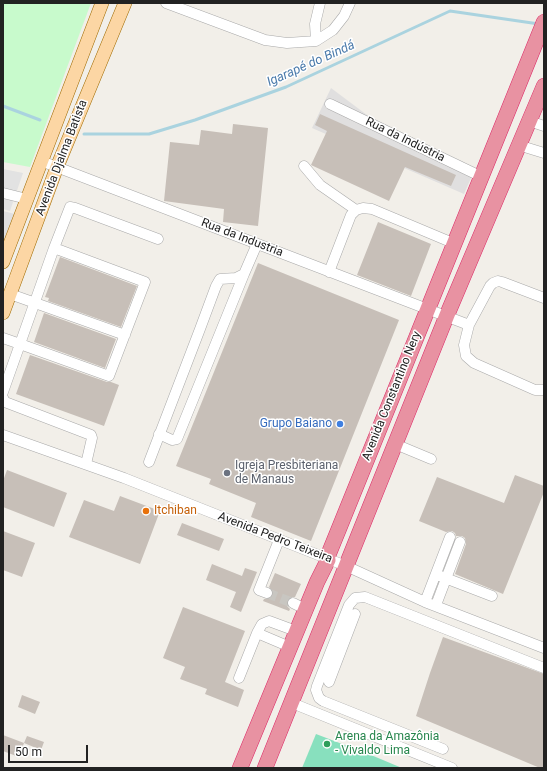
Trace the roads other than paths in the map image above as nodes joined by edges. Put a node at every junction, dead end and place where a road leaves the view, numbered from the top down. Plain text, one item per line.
1 (102, 3) edge
2 (124, 3) edge
3 (166, 3) edge
4 (320, 3) edge
5 (350, 3) edge
6 (544, 22) edge
7 (316, 41) junction
8 (544, 86) edge
9 (330, 104) dead end
10 (529, 121) junction
11 (544, 126) edge
12 (518, 145) junction
13 (544, 153) edge
14 (41, 161) junction
15 (304, 166) dead end
16 (57, 168) junction
17 (480, 176) junction
18 (3, 193) edge
19 (27, 199) junction
20 (356, 210) junction
21 (158, 240) dead end
22 (7, 241) edge
23 (454, 243) junction
24 (257, 244) junction
25 (54, 248) junction
26 (3, 262) edge
27 (329, 272) junction
28 (244, 274) junction
29 (10, 294) junction
30 (544, 298) edge
31 (35, 303) junction
32 (427, 309) junction
33 (3, 313) edge
34 (447, 316) junction
35 (469, 325) junction
36 (125, 335) junction
37 (3, 338) edge
38 (20, 344) junction
39 (544, 390) edge
40 (3, 392) edge
41 (3, 398) edge
42 (159, 434) junction
43 (3, 435) edge
44 (395, 444) junction
45 (431, 459) dead end
46 (148, 462) dead end
47 (86, 464) junction
48 (450, 538) dead end
49 (279, 540) junction
50 (460, 542) dead end
51 (328, 560) junction
52 (346, 566) junction
53 (436, 574) junction
54 (446, 578) junction
55 (267, 593) dead end
56 (492, 596) dead end
57 (425, 602) junction
58 (436, 605) junction
59 (356, 614) dead end
60 (296, 631) junction
61 (257, 633) junction
62 (290, 647) junction
63 (544, 648) edge
64 (544, 668) edge
65 (239, 678) dead end
66 (329, 682) dead end
67 (292, 703) junction
68 (443, 749) dead end
69 (240, 768) edge
70 (265, 768) edge
71 (452, 768) edge

1 - 14 main road, Avenida Djalma Batista
2 - 16 main road, Avenida Djalma Batista
3 - 7 street
4 - 7 street
5 - 7 street
6 - 17 highway, Avenida Constantino Nery
8 - 10 highway, Avenida Constantino Nery
9 - 17 street, Rua da Indústria
10 - 11 street
10 - 12 highway, Avenida Constantino Nery
12 - 13 street
12 - 34 highway, Avenida Constantino Nery
14 - 16 street, Rua da Industria
14 - 19 main road, Avenida Djalma Batista
15 - 20 street
16 - 24 street, Rua da Industria
16 - 29 main road, Avenida Djalma Batista
17 - 23 highway, Avenida Constantino Nery
18 - 19 street
19 - 22 main road, Avenida Djalma Batista
20 - 23 street
20 - 27 street
21 - 25 street
22 - 26 main road, Avenida Djalma Batista
23 - 32 highway, Avenida Constantino Nery
24 - 27 street, Rua da Industria
24 - 28 street
25 - 31 street
25 - 36 street
27 - 32 street, Rua da Industria
28 - 42 street
28 - 42 street
29 - 31 street
29 - 33 main road, Avenida Djalma Batista
30 - 35 street
31 - 36 street
31 - 38 street
32 - 34 street, Rua da Industria
32 - 51 highway, Avenida Constantino Nery
34 - 35 street, Rua da Industria
34 - 44 highway, Avenida Constantino Nery
35 - 39 street
36 - 38 street
37 - 38 street
38 - 40 street
41 - 47 street
42 - 46 street
43 - 47 street, Avenida Pedro Teixeira
44 - 45 street
44 - 52 highway, Avenida Constantino Nery
47 - 49 street, Avenida Pedro Teixeira
48 - 53 street
49 - 51 street, Avenida Pedro Teixeira
49 - 55 street
50 - 54 street
51 - 52 street, Avenida Pedro Teixeira
51 - 60 highway, Avenida Constantino Nery
52 - 57 street, Avenida Pedro Teixeira
52 - 67 highway, Avenida Constantino Nery
53 - 54 street
53 - 57 street
54 - 56 street
54 - 58 street
57 - 58 street, Avenida Pedro Teixeira
58 - 63 street, Avenida Pedro Teixeira
59 - 66 street
60 - 61 street
60 - 62 highway, Avenida Constantino Nery
61 - 62 street
61 - 65 street
62 - 69 highway, Avenida Constantino Nery
64 - 68 street
67 - 70 highway, Avenida Constantino Nery
67 - 71 street

